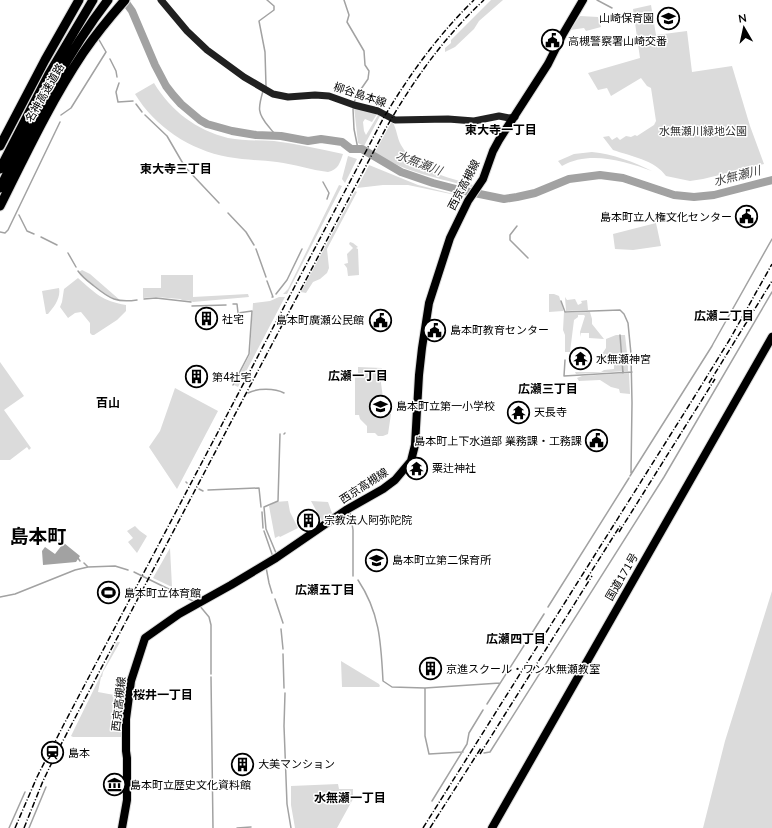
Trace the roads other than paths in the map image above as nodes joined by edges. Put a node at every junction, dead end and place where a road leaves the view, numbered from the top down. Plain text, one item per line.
1 (93, 0) edge
2 (108, 0) edge
3 (125, 0) edge
4 (161, 0) edge
5 (583, 0) edge
6 (77, 4) edge
7 (515, 117) junction
8 (0, 146) edge
9 (0, 169) edge
10 (0, 188) edge
11 (0, 206) edge
12 (772, 336) edge
13 (122, 828) edge
14 (492, 828) edge

1 - 9 highway, 名神高速道路
2 - 10 highway, 名神高速道路
3 - 11 highway, 名神高速道路
4 - 7 main road, 柳谷島本線
5 - 7 main road, 西京高槻線
6 - 8 highway, 名神高速道路
7 - 13 main road, 西京高槻線
12 - 14 main road, 国道171号

